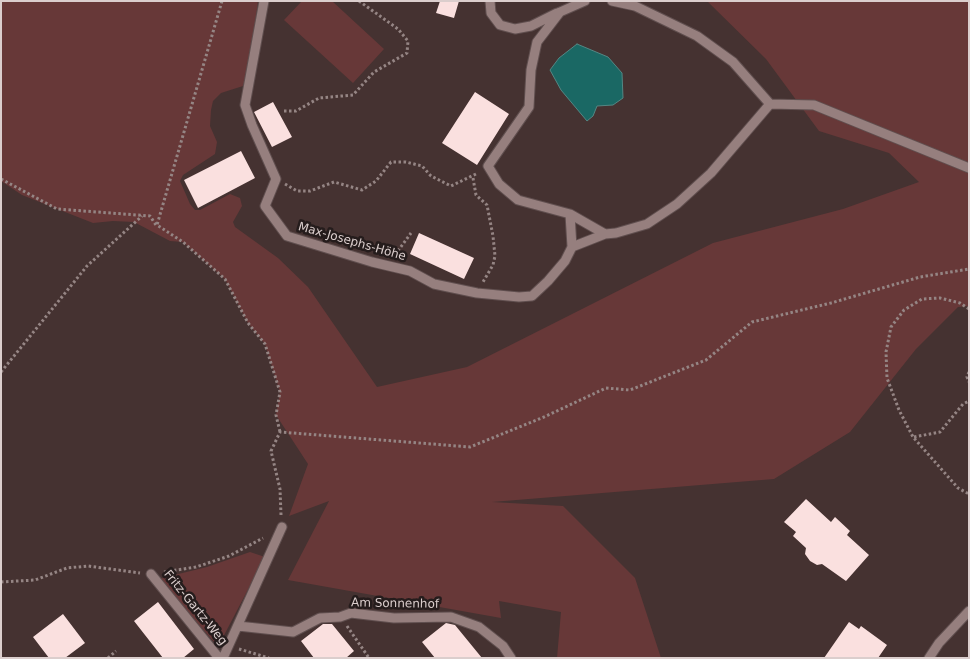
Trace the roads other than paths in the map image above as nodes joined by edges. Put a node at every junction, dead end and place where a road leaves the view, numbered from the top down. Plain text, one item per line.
1 (264, 1) edge
2 (490, 1) edge
3 (585, 1) edge
4 (612, 1) edge
5 (634, 3) edge
6 (560, 12) junction
7 (770, 104) junction
8 (969, 168) edge
9 (570, 214) junction
10 (605, 234) junction
11 (572, 247) junction
12 (282, 527) road end
13 (151, 574) road end
14 (969, 611) edge
15 (238, 626) junction
16 (219, 658) edge
17 (223, 658) edge
18 (511, 658) edge
19 (929, 658) edge

1 - 11 street, Max-Josephs-Höhe
2 - 6 street
3 - 6 street
4 - 5 street
5 - 7 street
6 - 9 street
7 - 8 street
7 - 10 street
9 - 10 street
9 - 11 street
10 - 11 street
12 - 15 street
13 - 16 street, Fritz-Gartz-Weg
14 - 19 street
15 - 17 street
15 - 18 street, Am Sonnenhof

